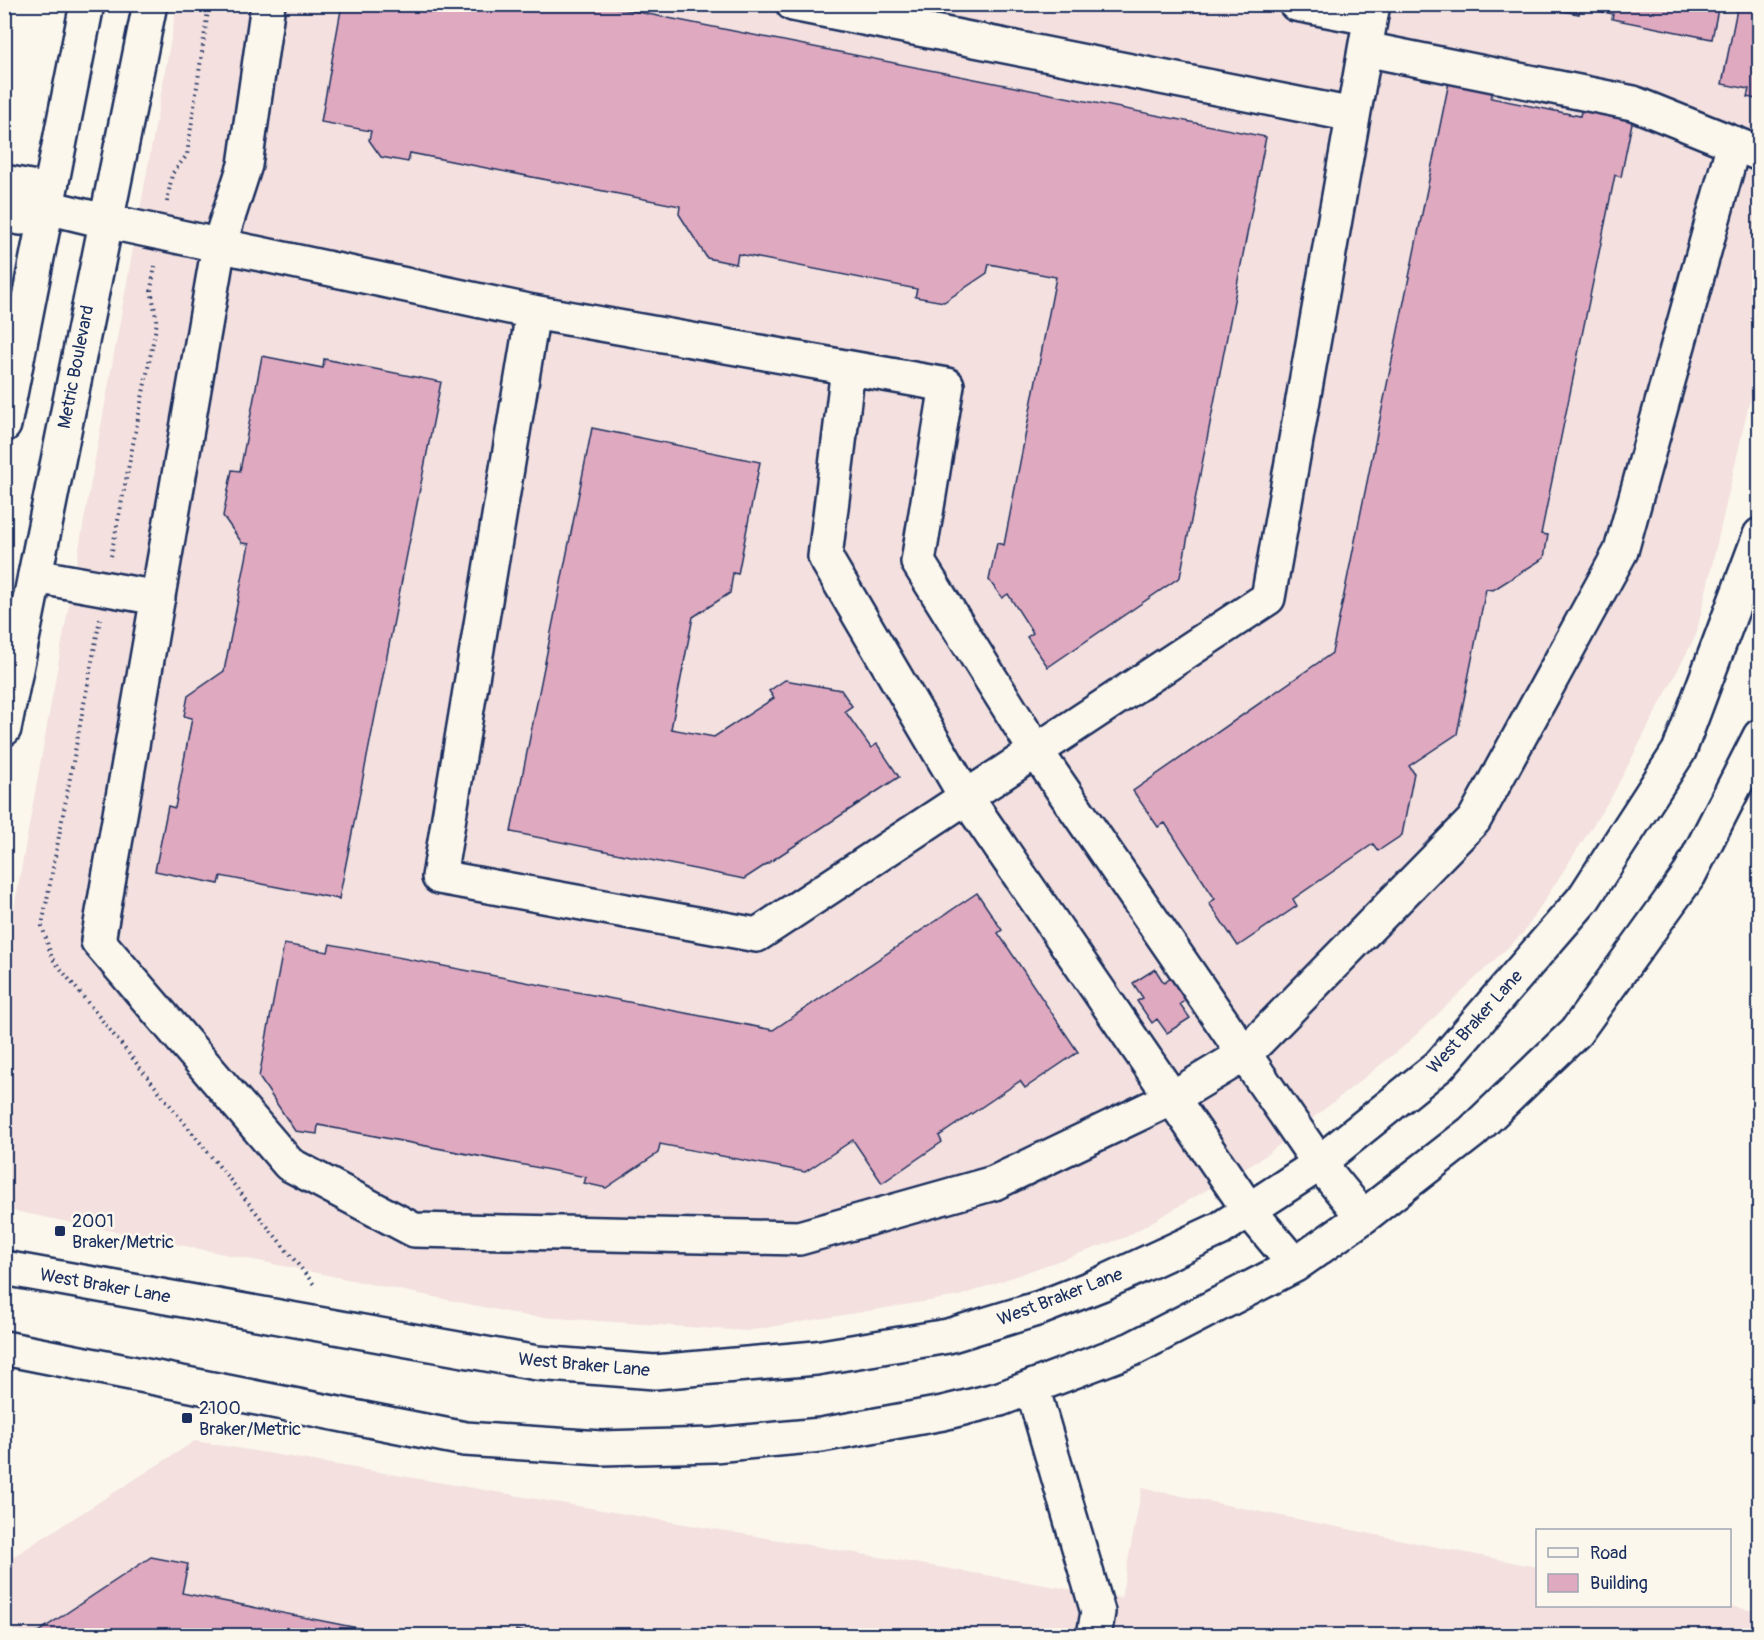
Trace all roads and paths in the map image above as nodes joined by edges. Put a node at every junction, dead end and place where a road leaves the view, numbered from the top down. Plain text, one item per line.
1 (87, 4) edge
2 (150, 4) edge
3 (268, 4) edge
4 (793, 4) edge
5 (1296, 4) edge
6 (1369, 24) edge
7 (1353, 115) junction
8 (1747, 148) edge
9 (4, 182) edge
10 (47, 207) junction
11 (4, 215) edge
12 (105, 221) junction
13 (219, 245) junction
14 (533, 312) junction
15 (848, 368) junction
16 (4, 425) edge
17 (1760, 535) edge
18 (35, 576) junction
19 (158, 598) junction
20 (4, 729) edge
21 (1760, 736) edge
22 (1036, 751) junction
23 (966, 797) junction
24 (1245, 1054) junction
25 (1172, 1098) junction
26 (1319, 1163) junction
27 (1249, 1210) junction
28 (1363, 1217) junction
29 (1295, 1265) junction
30 (4, 1268) edge
31 (4, 1348) edge
32 (1032, 1387) junction
33 (1094, 1635) edge

1 - 10 main road
2 - 12 main road, Metric Boulevard
3 - 13 main road
4 - 7 main road
5 - 6 main road
6 - 7 main road
6 - 8 main road
7 - 22 main road
8 - 24 main road
9 - 10 main road
10 - 11 main road
10 - 12 main road
10 - 16 main road
12 - 13 main road
12 - 18 main road, Metric Boulevard
13 - 14 main road
13 - 19 main road
14 - 15 main road
14 - 23 main road
15 - 22 main road
15 - 23 main road
17 - 26 main road, West Braker Lane
18 - 19 main road
18 - 20 main road, Metric Boulevard
19 - 25 main road
21 - 28 main road
22 - 23 main road
22 - 24 main road
23 - 25 main road
24 - 25 main road
24 - 26 main road
25 - 27 main road
26 - 27 main road, West Braker Lane
26 - 28 main road
27 - 29 main road
27 - 30 main road, West Braker Lane
28 - 29 main road
29 - 32 main road
31 - 32 main road
32 - 33 main road

